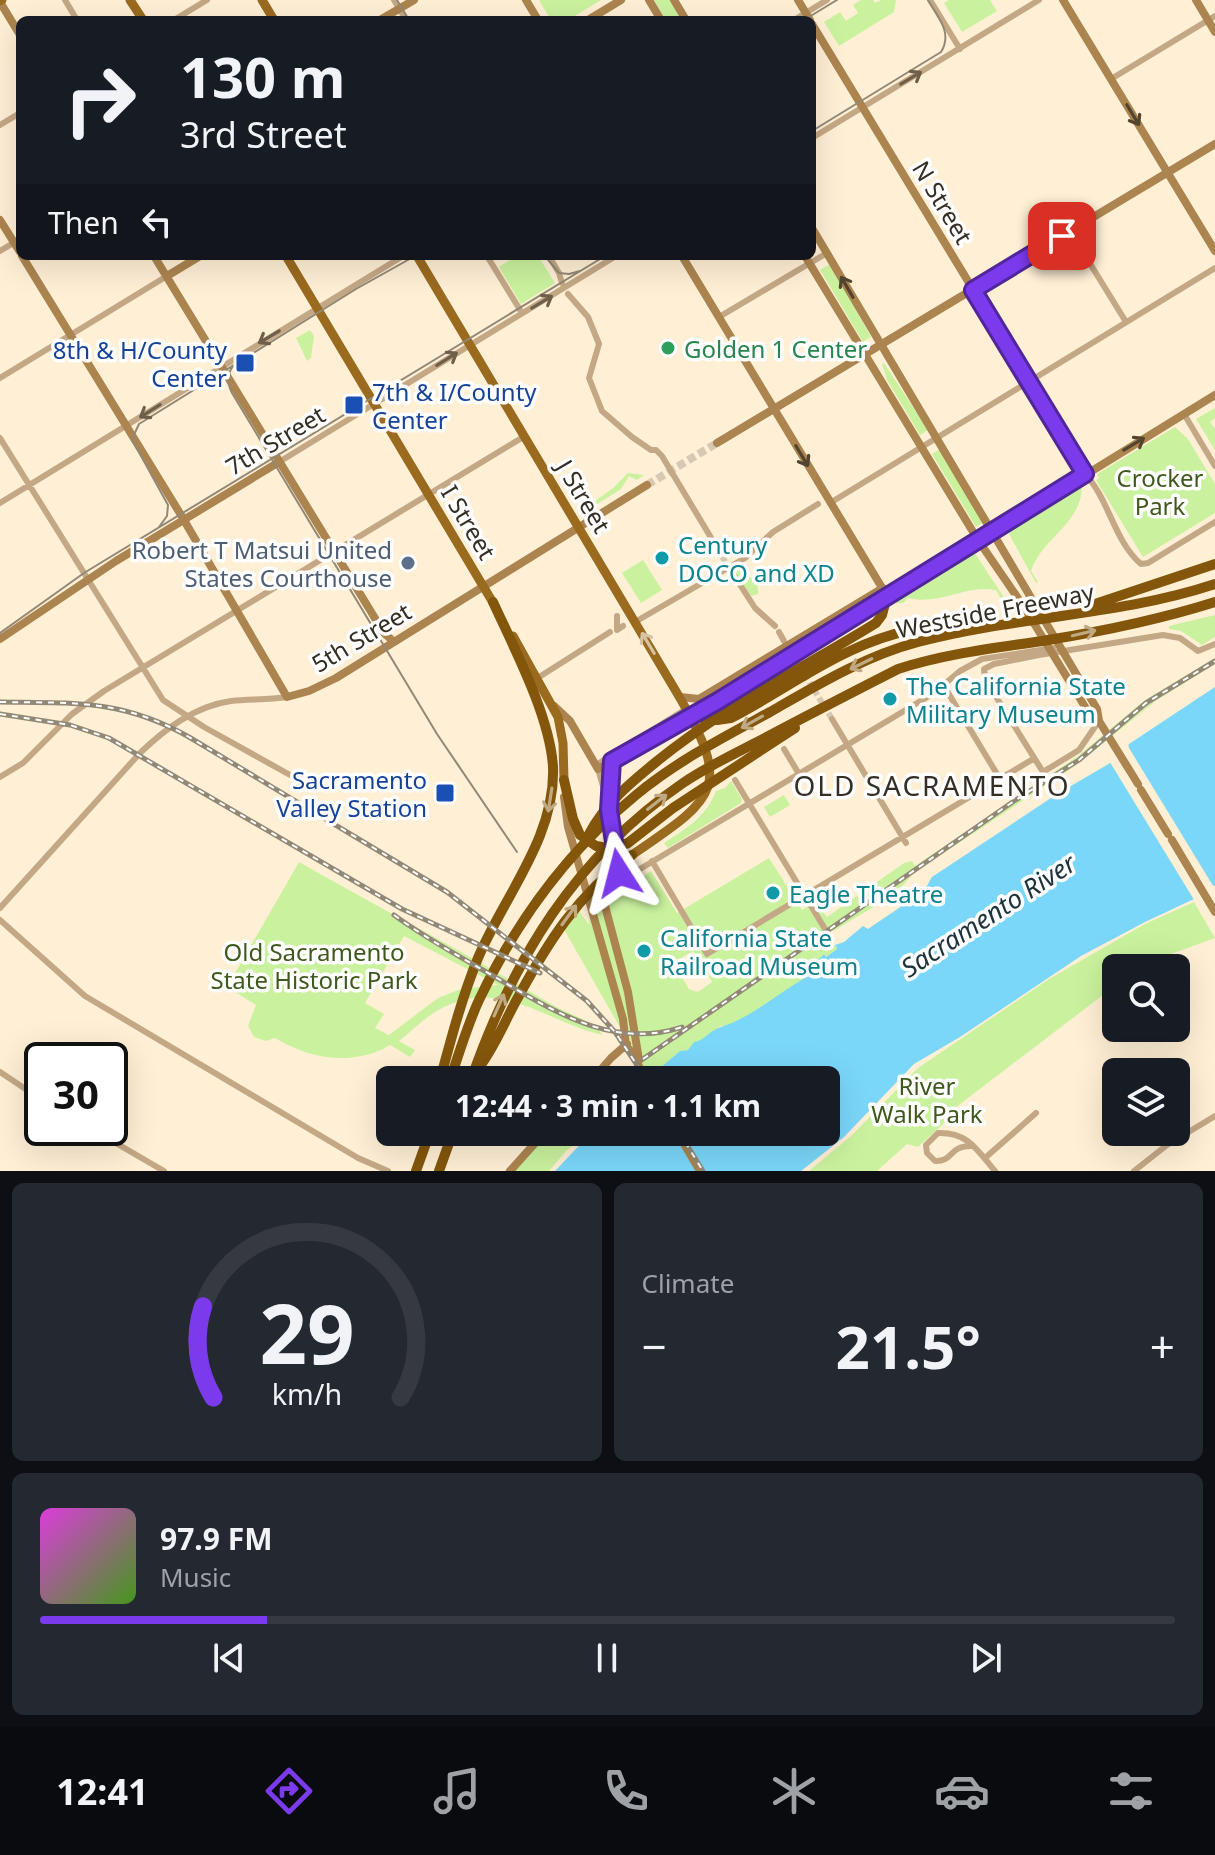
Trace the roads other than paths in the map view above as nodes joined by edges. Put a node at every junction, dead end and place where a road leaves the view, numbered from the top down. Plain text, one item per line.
1 (207, 0) edge
2 (414, 0) edge
3 (621, 0) edge
4 (827, 0) edge
5 (930, 0) edge
6 (1039, 0) edge
7 (1063, 0) edge
8 (1196, 0) edge
9 (1, 1) edge
10 (397, 4) edge
11 (181, 16) edge
12 (595, 16) edge
13 (812, 16) edge
14 (1212, 18) edge
15 (16, 28) edge
16 (816, 31) edge
17 (1215, 32) edge
18 (960, 49) junction
19 (1111, 79) junction
20 (863, 108) junction
21 (816, 136) edge
22 (1215, 144) edge
23 (1168, 172) junction
24 (0, 220) edge
25 (1070, 231) junction
26 (816, 235) edge
27 (16, 240) edge
28 (1215, 251) edge
29 (827, 253) junction
30 (816, 257) edge
31 (25, 260) edge
32 (157, 260) edge
33 (193, 260) edge
34 (288, 260) edge
35 (396, 260) edge
36 (419, 260) edge
37 (489, 260) edge
38 (551, 260) edge
39 (609, 260) edge
40 (684, 260) edge
41 (808, 260) edge
42 (1215, 268) edge
43 (167, 276) junction
44 (562, 283) dead end
45 (973, 290) junction
46 (568, 294) dead end
47 (317, 308) junction
48 (522, 313) junction
49 (719, 317) junction
50 (1126, 322) junction
51 (71, 335) junction
52 (471, 344) junction
53 (881, 346) junction
54 (866, 355) junction
55 (221, 366) junction
56 (0, 378) edge
57 (1029, 382) junction
58 (1215, 395) edge
59 (375, 403) junction
60 (775, 409) junction
61 (1184, 414) junction
62 (126, 426) junction
63 (525, 436) junction
64 (0, 438) edge
65 (937, 438) junction
66 (717, 443) tunnel mouth
67 (922, 447) junction
68 (279, 462) junction
69 (1215, 466) edge
70 (1085, 474) junction
71 (28, 485) junction
72 (647, 485) tunnel mouth
73 (429, 494) junction
74 (0, 503) edge
75 (830, 503) junction
76 (818, 504) dead end
77 (183, 520) junction
78 (1215, 522) edge
79 (578, 527) junction
80 (993, 530) junction
81 (978, 540) junction
82 (713, 541) tunnel mouth
83 (334, 552) junction
84 (1215, 564) edge
85 (727, 565) junction
86 (88, 579) junction
87 (1215, 584) edge
88 (483, 585) junction
89 (885, 592) junction
90 (493, 602) junction
91 (1215, 604) edge
92 (237, 611) junction
93 (1062, 615) junction
94 (617, 616) dead end
95 (635, 622) junction
96 (1016, 622) junction
97 (623, 626) dead end
98 (610, 632) dead end
99 (0, 639) edge
100 (393, 641) junction
101 (784, 641) tunnel mouth
102 (1215, 644) edge
103 (1061, 646) junction
104 (1049, 649) junction
105 (538, 678) junction
106 (944, 686) junction
107 (531, 689) junction
108 (287, 697) junction
109 (680, 697) junction
110 (832, 703) junction
111 (554, 705) junction
112 (688, 712) junction
113 (832, 719) tunnel mouth
114 (1099, 721) junction
115 (847, 745) junction
116 (784, 749) dead end
117 (1033, 759) junction
118 (612, 761) junction
119 (597, 767) junction
120 (799, 774) junction
121 (290, 775) dead end
122 (0, 777) edge
123 (1000, 779) junction
124 (564, 780) joint
125 (735, 780) dead end
126 (749, 803) junction
127 (609, 810) junction
128 (572, 827) junction
129 (904, 840) junction
130 (584, 843) junction
131 (632, 855) junction
132 (652, 861) junction
133 (805, 896) junction
134 (0, 908) edge
135 (1215, 912) edge
136 (0, 920) edge
137 (831, 939) dead end
138 (633, 1022) junction
139 (624, 1027) junction
140 (626, 1046) junction
141 (615, 1054) junction
142 (444, 1066) edge
143 (455, 1066) edge
144 (477, 1066) edge
145 (481, 1066) edge
146 (604, 1066) edge
147 (639, 1066) edge
148 (641, 1066) edge
149 (0, 1072) edge
150 (24, 1088) edge
151 (1036, 1113) dead end
152 (1215, 1116) edge
153 (121, 1146) edge
154 (424, 1146) edge
155 (448, 1146) edge
156 (532, 1146) edge
157 (685, 1146) edge
158 (973, 1146) junction
159 (985, 1158) junction
160 (164, 1171) edge
161 (388, 1171) edge
162 (416, 1171) edge
163 (439, 1171) edge
164 (510, 1171) edge
165 (700, 1171) edge
166 (995, 1171) edge
167 (1134, 1171) edge

1 - 11 street
2 - 10 main road
3 - 12 main road
4 - 13 street
5 - 18 street
6 - 18 street
7 - 19 main road
8 - 14 main road
9 - 15 main road
14 - 17 main road
14 - 19 street
16 - 20 main road, N Street
20 -> 18 street
19 -> 23 main road
20 - 21 street
20 - 45 main road, N Street
22 - 23 main road
23 - 25 main road
23 - 28 main road
24 - 27 main road
25 - 45 main road
25 - 50 street
26 - 29 main road
29 - 30 street
53 -> 29 main road
31 - 51 main road
32 - 43 main road
33 - 43 main road
34 - 47 main road, I Street
35 - 47 street
36 - 52 main road, J Street
37 - 48 street
38 - 44 street
48 -> 39 street, 7th Street
40 - 49 main road
41 - 49 street
41 - 54 main road
42 - 50 street
43 - 51 street
43 - 55 main road
45 - 53 main road
45 - 57 main road, N Street
46 - 82 street
47 -> 55 street
47 - 59 main road, I Street
48 - 52 street, 7th Street
49 - 60 main road
50 - 57 street
51 - 56 street
51 - 62 main road
59 -> 52 street, 7th Street
52 - 63 main road, J Street
53 - 54 main road
53 - 65 main road
54 - 60 main road
54 - 67 main road
55 -> 62 street
55 - 68 main road
57 - 65 street
57 - 70 main road, N Street
58 - 61 main road
59 - 68 street, 7th Street
59 - 73 main road, I Street
60 - 66 main road
60 -> 75 main road
61 - 69 street
70 -> 61 main road
62 - 71 street
62 - 77 main road
63 - 73 street
63 - 79 main road, J Street
64 - 71 street
65 - 67 street
65 - 80 main road
67 - 75 street
67 - 81 main road
68 - 77 main road, 7th Street
68 - 83 main road
70 - 78 street, N Street
70 - 80 main road
71 - 74 street
71 - 86 street
72 - 79 main road, 5th Street
73 - 83 street
73 - 88 main road, I Street
75 - 89 main road
76 - 85 street
77 - 86 main road, 7th Street
77 - 92 main road
79 - 88 main road, 5th Street
79 - 95 main road, J Street
80 - 81 main road
80 - 103 main road
81 - 89 main road
81 - 104 main road
83 - 92 street
83 - 100 main road
84 - 93 highway
85 - 95 street
85 - 101 street
86 - 99 main road, 7th Street
86 - 121 street
87 - 93 highway, Westside Freeway
88 - 90 main road, I Street
88 - 100 main road, 5th Street
89 - 109 main road
89 - 112 main road
89 - 130 highway
90 - 105 main road, I Street
90 - 107 highway
110 -> 91 highway, Westside Freeway
92 - 108 main road
92 - 122 street
93 - 96 highway, Westside Freeway
94 - 97 street
109 -> 95 main road, J Street
96 - 112 highway
96 -> 130 highway, Westside Freeway
98 - 105 street
100 - 108 main road, 5th Street
102 - 117 street
103 - 104 street
103 - 114 main road
104 - 106 street
104 - 114 main road
105 - 107 street
105 - 111 main road, I Street
106 - 115 street
106 - 123 street
107 -> 142 highway
108 - 134 street, 5th Street
109 - 112 main road, J Street
110 - 128 highway
144 -> 110 highway, Westside Freeway
111 - 119 main road, I Street
111 - 124 main road
112 - 118 main road
112 - 119 street
112 - 131 main road, J Street
113 - 115 street
114 - 117 street
114 - 135 main road
115 - 120 street
115 - 129 street
116 - 120 street
117 - 123 street
118 - 119 main road
118 - 127 street, I Street
119 - 127 street, I Street
120 - 126 street
123 - 129 street
124 - 128 highway
125 - 126 street
126 - 132 street
126 - 133 street
127 - 132 street, I Street
128 - 139 main road
129 - 133 street
130 - 143 highway, Westside Freeway
131 - 138 main road
145 -> 131 highway
132 - 133 street
133 - 137 street
136 - 161 street
138 - 140 main road
138 - 148 main road
139 - 140 main road
139 - 141 main road
140 - 141 main road
140 - 147 main road
141 - 146 main road
149 - 150 street
151 - 159 street
152 - 167 street
153 - 160 street
154 - 162 highway
155 - 163 highway
156 - 164 main road
157 - 165 main road
158 - 158 street
158 - 159 street
159 - 166 street

